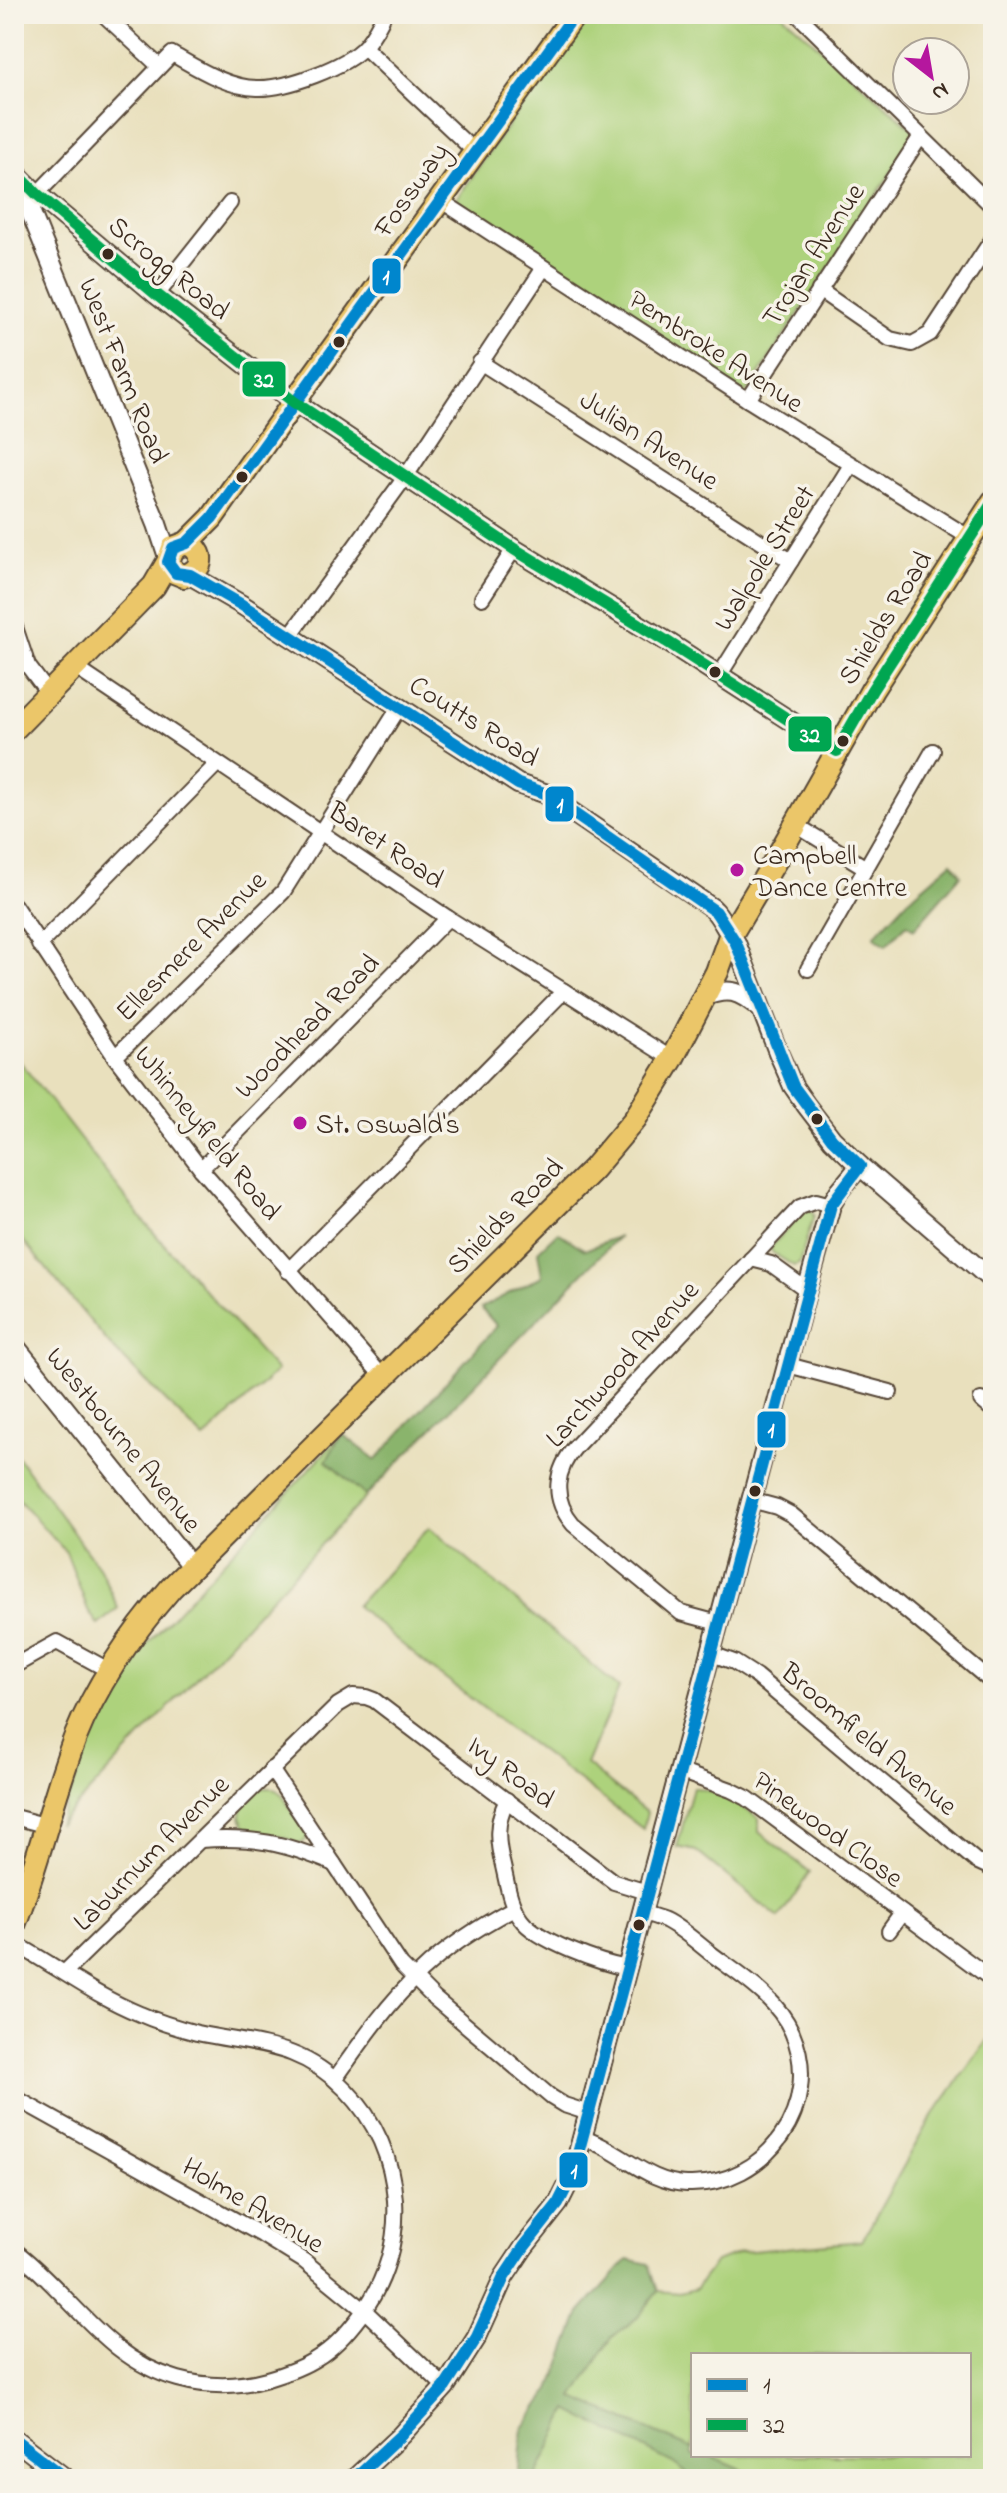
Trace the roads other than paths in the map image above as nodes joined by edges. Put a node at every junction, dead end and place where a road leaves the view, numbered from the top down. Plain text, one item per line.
1 (103, 14) edge
2 (384, 14) edge
3 (575, 14) edge
4 (797, 14) edge
5 (364, 47) junction
6 (159, 66) junction
7 (921, 136) junction
8 (474, 151) junction
9 (14, 171) edge
10 (36, 193) junction
11 (440, 200) junction
12 (230, 203) dead end
13 (993, 207) edge
14 (993, 238) edge
15 (543, 269) junction
16 (819, 290) junction
17 (157, 295) junction
18 (480, 362) junction
19 (748, 400) junction
20 (294, 402) junction
21 (851, 465) junction
22 (406, 476) junction
23 (993, 502) edge
24 (970, 538) junction
25 (514, 549) junction
26 (185, 559) junction
27 (791, 561) junction
28 (482, 598) dead end
29 (14, 624) edge
30 (289, 637) junction
31 (76, 668) junction
32 (719, 676) junction
33 (49, 694) junction
34 (400, 706) junction
35 (14, 729) edge
36 (837, 751) junction
37 (933, 751) dead end
38 (217, 764) junction
39 (796, 825) junction
40 (321, 830) junction
41 (866, 868) junction
42 (14, 905) edge
43 (448, 918) junction
44 (733, 940) junction
45 (39, 945) junction
46 (808, 969) dead end
47 (564, 991) junction
48 (702, 997) junction
49 (762, 1010) junction
50 (115, 1057) junction
51 (672, 1059) junction
52 (860, 1166) junction
53 (201, 1169) junction
54 (831, 1205) junction
55 (751, 1259) junction
56 (288, 1271) junction
57 (993, 1281) edge
58 (807, 1290) junction
59 (14, 1345) edge
60 (788, 1365) junction
61 (21, 1367) edge
62 (383, 1377) junction
63 (890, 1392) dead end
64 (981, 1400) dead end
65 (993, 1410) edge
66 (751, 1500) junction
67 (192, 1567) junction
68 (718, 1623) junction
69 (709, 1653) junction
70 (14, 1666) edge
71 (110, 1671) junction
72 (993, 1683) edge
73 (345, 1699) joint
74 (271, 1769) junction
75 (679, 1771) junction
76 (507, 1800) junction
77 (14, 1817) edge
78 (48, 1826) junction
79 (200, 1840) junction
80 (334, 1864) junction
81 (993, 1869) edge
82 (647, 1892) junction
83 (514, 1908) junction
84 (641, 1912) junction
85 (902, 1913) junction
86 (14, 1925) edge
87 (889, 1931) dead end
88 (14, 1943) edge
89 (627, 1968) junction
90 (65, 1972) junction
91 (414, 1980) junction
92 (993, 1980) edge
93 (335, 2079) junction
94 (14, 2097) edge
95 (589, 2113) junction
96 (582, 2138) junction
97 (14, 2250) edge
98 (364, 2310) junction
99 (445, 2387) junction
100 (14, 2439) edge
101 (66, 2479) edge
102 (354, 2479) edge

1 - 6 street
2 - 5 street
3 - 8 main road, Fossway
4 - 7 street
5 - 6 street
5 - 8 street
6 - 10 street
7 - 13 street
7 - 16 street, Trojan Avenue
8 - 11 main road, Fossway
9 - 10 street, Scrogg Road
10 - 17 street, Scrogg Road
10 - 26 street, West Farm Road
11 - 15 street, Pembroke Avenue
11 - 20 main road, Fossway
12 - 17 street
14 - 16 street
15 - 18 street
15 - 19 street, Pembroke Avenue
16 - 19 street, Trojan Avenue
17 - 20 street, Scrogg Road
18 - 22 street
18 - 27 street, Julian Avenue
19 - 21 street, Pembroke Avenue
20 - 22 street, Scrogg Road
20 - 26 main road, Fossway
21 - 24 street, Pembroke Avenue
21 - 27 street, Walpole Street
22 - 25 street, Scrogg Road
22 - 30 street
23 - 24 main road, Shields Road
24 - 36 main road, Shields Road
25 - 28 street
25 - 32 street, Scrogg Road
26 - 30 street, Coutts Road
26 - 31 main road, Fossway
27 - 32 street, Walpole Street
29 - 33 street
30 - 34 street, Coutts Road
31 - 33 main road, Fossway
31 - 38 street, Baret Road
32 - 36 street, Scrogg Road
33 - 35 main road, Fossway
34 - 40 street, Ellesmere Avenue
34 - 44 street, Coutts Road
36 - 39 main road, Shields Road
37 - 41 street
38 - 40 street, Baret Road
38 - 45 street
39 - 41 street
39 - 44 main road, Shields Road
40 - 43 street, Baret Road
40 - 50 street, Ellesmere Avenue
41 - 46 street
42 - 45 street, Whinneyfield Road
43 - 47 street, Baret Road
43 - 53 street, Woodhead Road
44 - 48 main road, Shields Road
44 - 49 street, Coutts Road
45 - 50 street, Whinneyfield Road
47 - 51 street, Baret Road
47 - 56 street
48 - 49 street
48 - 51 main road, Shields Road
49 - 52 street, Coutts Road
50 - 53 street, Whinneyfield Road
51 - 62 main road, Shields Road
52 - 54 street
52 - 57 street, Coutts Road
53 - 56 street, Whinneyfield Road
54 - 55 street, Larchwood Avenue
54 - 58 street
55 - 58 street
55 - 68 street, Larchwood Avenue
56 - 62 street, Whinneyfield Road
58 - 60 street
59 - 61 street, Westbourne Avenue
60 - 63 street
60 - 66 street
61 - 67 street, Westbourne Avenue
62 - 67 main road, Shields Road
64 - 65 street
66 - 68 street
66 - 72 street
67 - 71 main road, Shields Road
68 - 69 street
69 - 75 street
69 - 81 street, Broomfield Avenue
70 - 71 street
71 - 78 main road, Shields Road
73 - 74 street, Laburnum Avenue
73 - 76 street, Ivy Road
74 - 79 street, Laburnum Avenue
74 - 80 street
75 - 82 street
75 - 85 street, Pinewood Close
76 - 82 street, Ivy Road
76 - 83 street
77 - 78 street
78 - 86 main road, Shields Road
79 - 80 street
79 - 90 street, Laburnum Avenue
80 - 91 street
82 - 84 street
83 - 89 street
83 - 91 street
84 - 89 street
84 - 96 street
85 - 87 street, Pinewood Close
85 - 92 street, Pinewood Close
88 - 90 street
89 - 95 street
90 - 93 street
91 - 93 street
91 - 95 street
93 - 98 street
94 - 98 street, Holme Avenue
95 - 96 street
96 - 99 street
97 - 98 street
98 - 99 street, Holme Avenue
99 - 102 street
100 - 101 street

